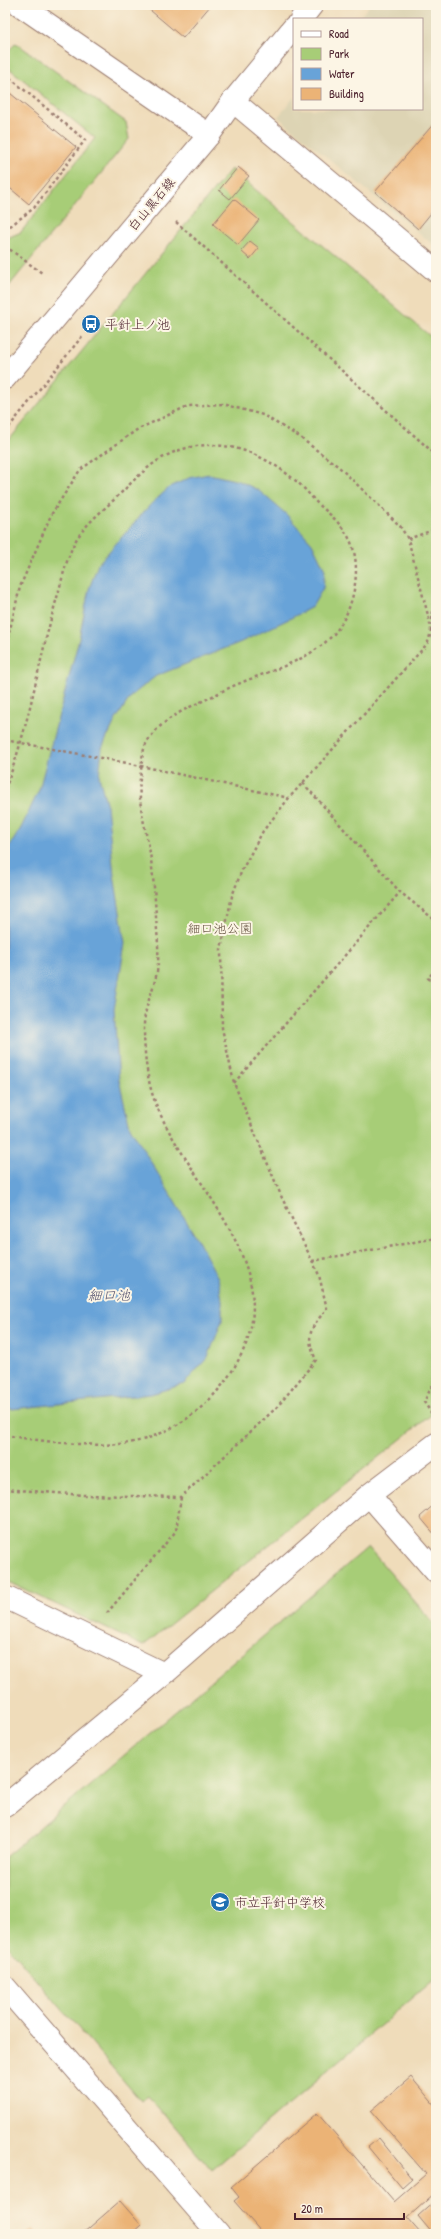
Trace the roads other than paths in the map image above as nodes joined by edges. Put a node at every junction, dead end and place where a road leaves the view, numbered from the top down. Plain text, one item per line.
1 (20, 5) edge
2 (312, 5) edge
3 (302, 18) edge
4 (293, 28) edge
5 (233, 101) junction
6 (209, 135) junction
7 (436, 271) edge
8 (5, 378) edge
9 (436, 1444) edge
10 (370, 1495) junction
11 (436, 1572) edge
12 (5, 1597) edge
13 (164, 1674) junction
14 (5, 1806) edge
15 (5, 1987) edge
16 (219, 2234) edge

1 - 6 street
2 - 3 street
4 - 5 street, 白山黒石線
5 - 6 street, 白山黒石線
5 - 7 street
6 - 8 street, 白山黒石線
9 - 10 street
10 - 11 street
10 - 13 street
12 - 13 street
13 - 14 street
15 - 16 street

